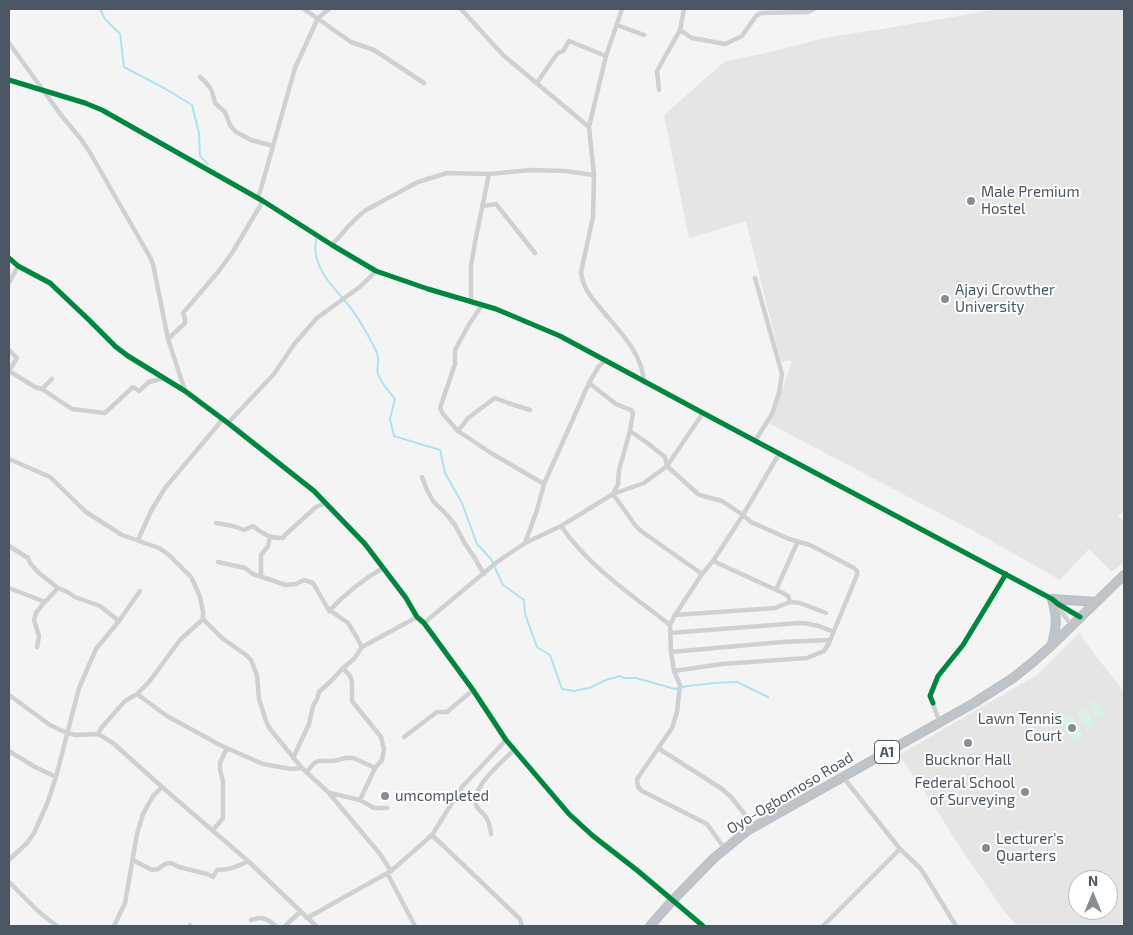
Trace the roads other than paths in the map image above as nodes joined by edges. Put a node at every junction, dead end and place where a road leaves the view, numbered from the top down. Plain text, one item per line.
1 (304, 9) edge
2 (329, 9) edge
3 (461, 9) edge
4 (622, 9) edge
5 (684, 9) edge
6 (814, 9) edge
7 (761, 11) edge
8 (318, 18) junction
9 (617, 25) junction
10 (680, 30) junction
11 (644, 34) dead end
12 (9, 43) edge
13 (606, 56) junction
14 (200, 77) dead end
15 (9, 80) edge
16 (424, 83) dead end
17 (537, 83) junction
18 (44, 90) junction
19 (659, 90) dead end
20 (589, 127) junction
21 (273, 146) junction
22 (489, 174) junction
23 (594, 175) junction
24 (257, 198) junction
25 (263, 202) junction
26 (483, 206) junction
27 (332, 245) junction
28 (535, 253) dead end
29 (9, 258) edge
30 (18, 266) junction
31 (376, 271) junction
32 (755, 278) dead end
33 (9, 283) edge
34 (472, 302) junction
35 (482, 305) junction
36 (168, 339) junction
37 (9, 350) edge
38 (606, 360) junction
39 (9, 371) edge
40 (164, 378) junction
41 (52, 379) dead end
42 (644, 382) junction
43 (589, 383) junction
44 (42, 389) junction
45 (185, 391) junction
46 (530, 410) dead end
47 (703, 413) junction
48 (223, 419) junction
49 (228, 423) junction
50 (458, 431) junction
51 (630, 431) junction
52 (755, 441) junction
53 (779, 454) junction
54 (9, 459) edge
55 (667, 466) junction
56 (422, 477) dead end
57 (544, 484) junction
58 (613, 494) junction
59 (326, 503) junction
60 (743, 515) junction
61 (216, 523) dead end
62 (561, 526) junction
63 (270, 537) junction
64 (138, 540) junction
65 (798, 541) junction
66 (525, 543) junction
67 (9, 546) edge
68 (713, 561) junction
69 (218, 562) dead end
70 (383, 568) junction
71 (484, 574) junction
72 (702, 574) junction
73 (1006, 574) junction
74 (1124, 575) edge
75 (261, 577) junction
76 (9, 588) edge
77 (58, 588) junction
78 (776, 590) junction
79 (140, 591) dead end
80 (1055, 601) junction
81 (45, 602) junction
82 (790, 602) junction
83 (1096, 602) junction
84 (329, 611) junction
85 (826, 613) dead end
86 (675, 615) junction
87 (417, 616) junction
88 (1080, 617) junction
89 (202, 619) junction
90 (119, 621) junction
91 (424, 623) junction
92 (670, 626) junction
93 (1072, 626) junction
94 (834, 632) junction
95 (670, 633) junction
96 (830, 640) junction
97 (1051, 646) junction
98 (362, 647) junction
99 (37, 648) dead end
100 (671, 652) junction
101 (342, 668) junction
102 (674, 671) junction
103 (473, 690) junction
104 (137, 694) junction
105 (9, 696) edge
106 (940, 723) junction
107 (67, 733) junction
108 (98, 734) junction
109 (404, 738) dead end
110 (506, 740) junction
111 (227, 748) junction
112 (658, 748) junction
113 (514, 750) junction
114 (9, 751) edge
115 (293, 758) junction
116 (302, 768) junction
117 (375, 768) junction
118 (307, 772) junction
119 (56, 777) junction
120 (843, 777) junction
121 (162, 787) junction
122 (328, 792) junction
123 (360, 800) junction
124 (387, 808) dead end
125 (755, 827) junction
126 (213, 830) junction
127 (432, 834) junction
128 (491, 834) dead end
129 (726, 849) junction
130 (900, 849) junction
131 (9, 860) edge
132 (132, 860) junction
133 (248, 861) junction
134 (389, 872) junction
135 (9, 882) edge
136 (672, 900) junction
137 (300, 912) junction
138 (307, 918) junction
139 (250, 920) dead end
140 (115, 924) edge
141 (57, 926) edge
142 (123, 926) edge
143 (276, 926) edge
144 (285, 926) edge
145 (316, 926) edge
146 (415, 926) edge
147 (522, 926) edge
148 (650, 926) edge
149 (703, 926) edge
150 (823, 926) edge
151 (956, 926) edge

1 - 8 street
2 - 8 street
3 - 17 street
4 - 9 street
5 - 10 street
6 - 7 street
7 - 10 street
8 - 16 street
8 - 21 street
9 - 11 street
9 - 13 street
10 - 19 street
12 - 18 street
13 - 17 street
13 - 20 street
14 - 21 street
15 - 18 street
17 - 20 street
18 - 24 street
18 - 36 street
20 - 23 street
21 - 24 street
22 - 23 street
22 - 26 street
22 - 27 street
23 - 42 street
24 - 25 street
25 - 27 street
25 - 36 street
26 - 28 street
26 - 34 street
27 - 31 street
29 - 30 street
30 - 33 street
30 - 40 street
31 - 34 street
31 - 49 street
32 - 52 street
34 - 35 street
35 - 38 street
35 - 50 street
36 - 45 street
37 - 39 street
38 - 42 street
38 - 43 street
39 - 44 street
40 - 44 street
40 - 45 street
41 - 44 street
42 - 47 street
43 - 51 street
43 - 57 street
45 - 48 street
46 - 50 street
47 - 52 street
47 - 55 street
48 - 49 street
48 - 64 street
49 - 59 street
50 - 57 street
51 - 55 street
51 - 58 street
52 - 53 street
53 - 60 street
53 - 73 street
54 - 64 street
55 - 58 street
55 - 60 street
56 - 71 street
57 - 66 street
58 - 62 street
58 - 72 street
59 - 63 street
59 - 70 street
60 - 65 street
60 - 68 street
61 - 63 street
62 - 66 street
62 - 92 street
63 - 75 street
64 - 89 street
65 - 78 street
65 - 94 street
66 - 71 street
67 - 77 street
68 - 72 street
68 - 78 street
69 - 75 street
70 - 84 street
70 - 87 street
71 - 91 street
72 - 86 street
73 - 80 street
73 - 106 street
74 - 83 highway, Oyo-Ogbomoso Road / A1
75 - 84 street
76 - 81 street
77 - 81 street
77 - 90 street
78 - 82 street
79 - 90 street
80 - 83 highway
80 - 88 street
80 - 93 street
80 - 97 highway
81 - 99 street
82 - 85 street
82 - 86 street
83 - 88 highway, Oyo-Ogbomoso Road / A1
84 - 98 street
86 - 92 street
87 - 91 street
87 - 98 street
88 - 93 highway, Oyo-Ogbomoso Road / A1
89 - 104 street
89 - 115 street
90 - 107 street
91 - 103 street
92 - 95 street
93 - 97 highway, Oyo-Ogbomoso Road / A1
94 - 95 street
94 - 96 street
95 - 100 street
96 - 100 street
96 - 102 street
97 - 106 highway, Oyo-Ogbomoso Road / A1
98 - 101 street
100 - 102 street
101 - 115 street
101 - 117 street
102 - 112 street
103 - 109 street
103 - 110 street
104 - 108 street
104 - 111 street
105 - 107 street
106 - 120 highway, Oyo-Ogbomoso Road / A1
107 - 108 street
107 - 119 street
108 - 121 street
110 - 113 street
110 - 127 street
111 - 116 street
111 - 126 street
112 - 125 street
112 - 129 street
113 - 128 street
113 - 136 street
114 - 119 street
115 - 116 street
116 - 118 street
117 - 118 street
117 - 123 street
118 - 122 street
119 - 131 street
120 - 125 highway, Oyo-Ogbomoso Road / A1
120 - 130 street
121 - 126 street
121 - 132 street
122 - 123 street
122 - 134 street
123 - 124 street
125 - 129 highway, Oyo-Ogbomoso Road / A1
126 - 133 street
127 - 134 street
127 - 147 street
129 - 136 highway, Oyo-Ogbomoso Road / A1
130 - 150 street
130 - 151 street
132 - 133 street
132 - 140 street
133 - 137 street
134 - 138 street
134 - 146 street
135 - 141 street
136 - 148 highway, Oyo-Ogbomoso Road / A1
136 - 149 street
137 - 138 street
137 - 144 street
138 - 145 street
139 - 143 street
140 - 142 street

